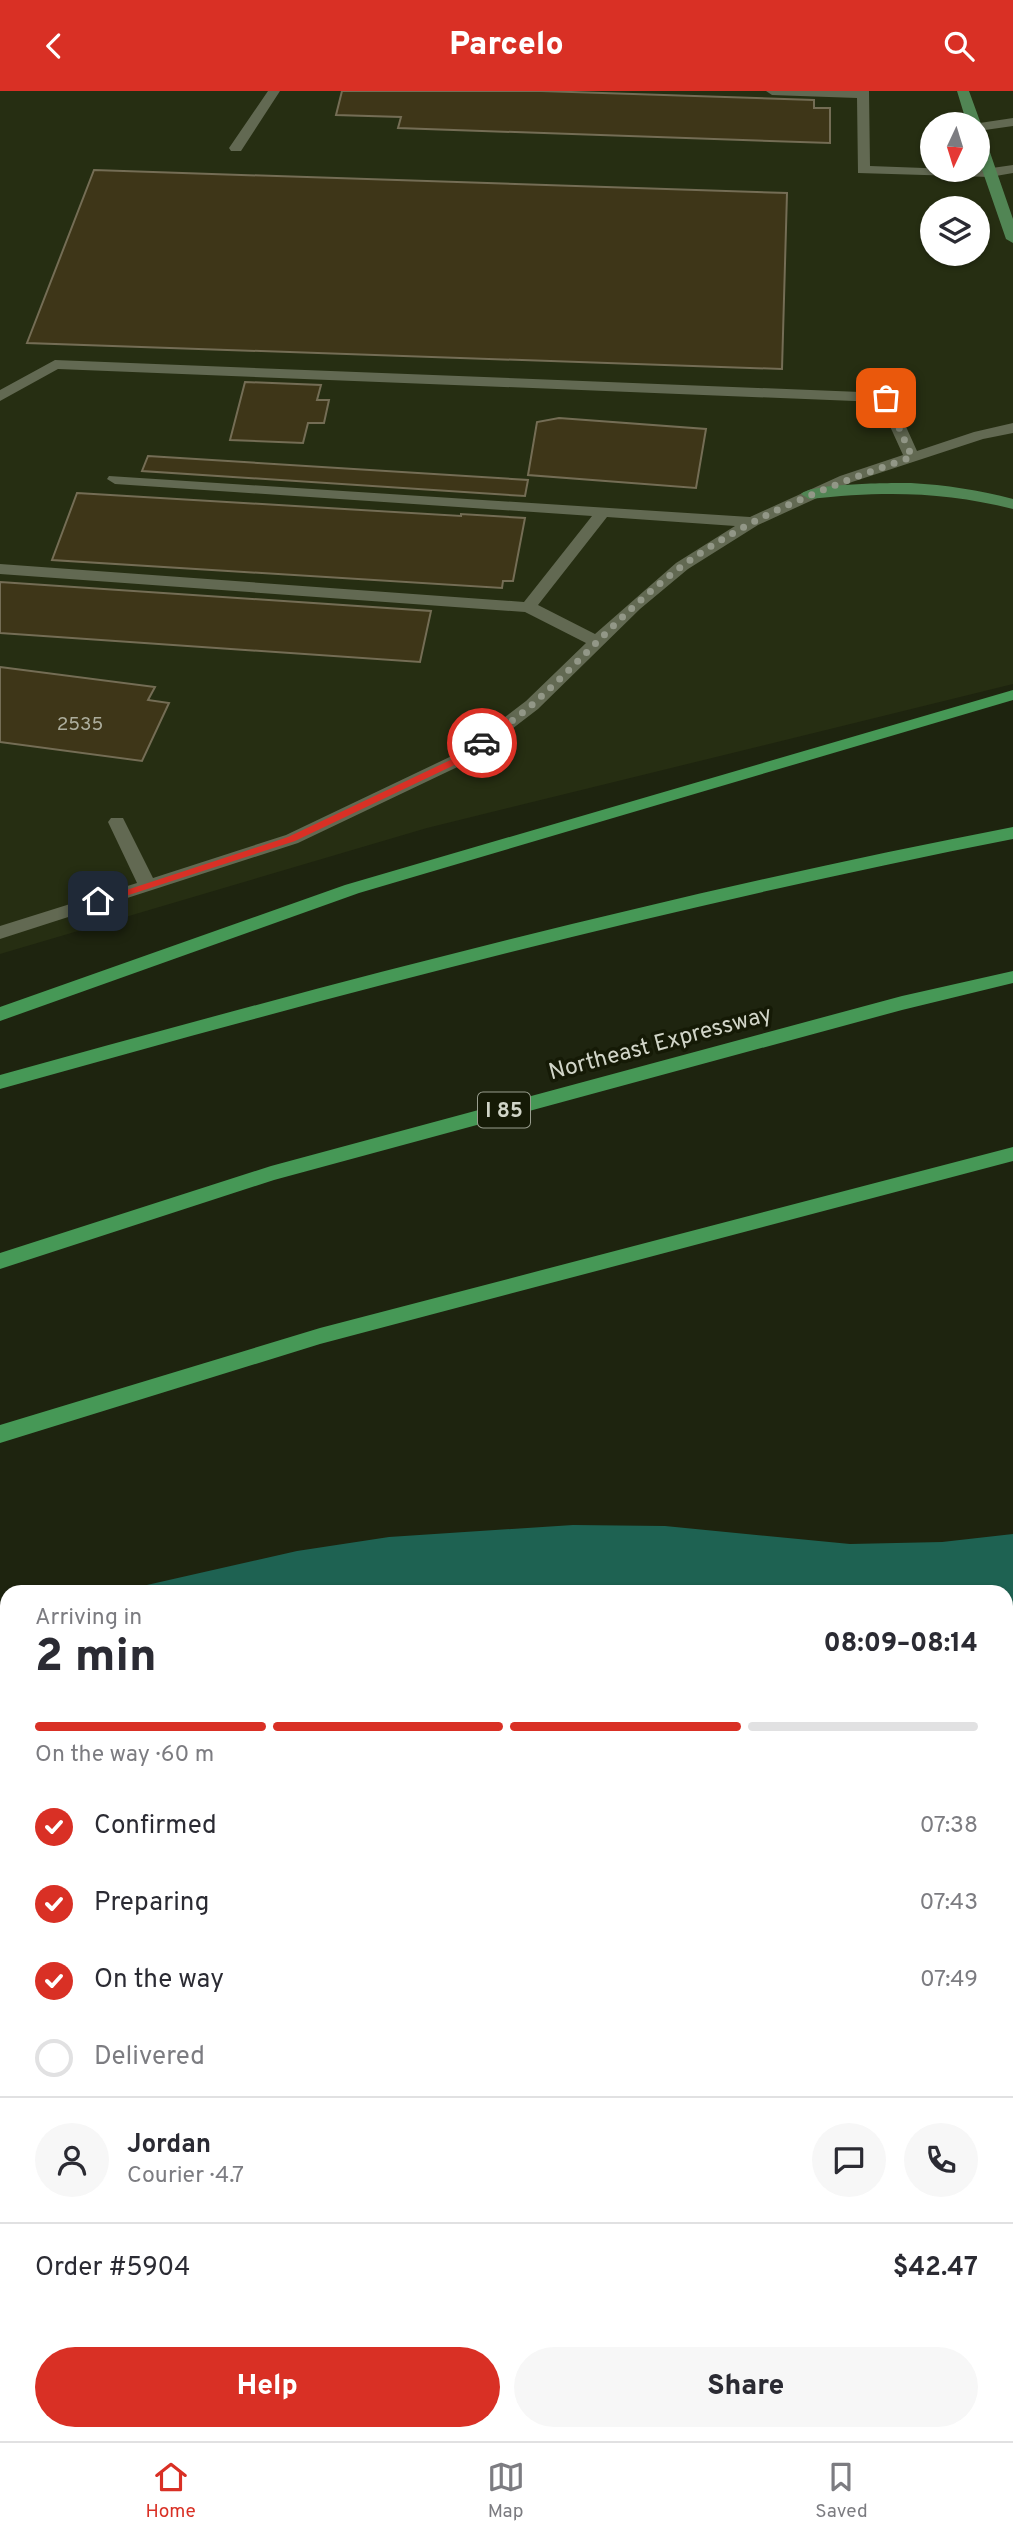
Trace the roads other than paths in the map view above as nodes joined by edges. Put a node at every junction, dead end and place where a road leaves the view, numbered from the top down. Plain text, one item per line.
1 (274, 91) edge
2 (772, 91) edge
3 (962, 91) edge
4 (971, 112) edge
5 (1013, 122) edge
6 (990, 124) edge
7 (236, 148) dead end
8 (1013, 169) edge
9 (920, 171) edge
10 (990, 173) joint
11 (1013, 239) edge
12 (0, 396) edge
13 (1013, 428) edge
14 (912, 457) junction
15 (115, 478) dead end
16 (808, 494) junction
17 (1013, 504) edge
18 (603, 512) junction
19 (752, 522) junction
20 (0, 569) edge
21 (528, 607) junction
22 (597, 642) junction
23 (1013, 695) edge
24 (117, 822) dead end
25 (1013, 833) edge
26 (147, 885) junction
27 (0, 933) edge
28 (1013, 977) edge
29 (0, 1014) edge
30 (0, 1082) edge
31 (1013, 1154) edge
32 (0, 1261) edge
33 (0, 1434) edge

1 - 7 street
2 - 9 street
3 - 4 main road
5 - 6 street
8 - 10 street
10 - 11 main road
12 - 14 street
13 - 14 street
14 - 16 street
15 - 18 street
16 - 17 main road
16 - 19 street
18 - 19 street
18 - 21 street
19 - 22 street
20 - 21 street
21 - 22 street
22 - 26 street
23 - 29 highway
24 - 26 street
25 - 30 highway
26 - 27 street
28 - 32 highway, Northeast Expressway / I 85
31 - 33 highway

